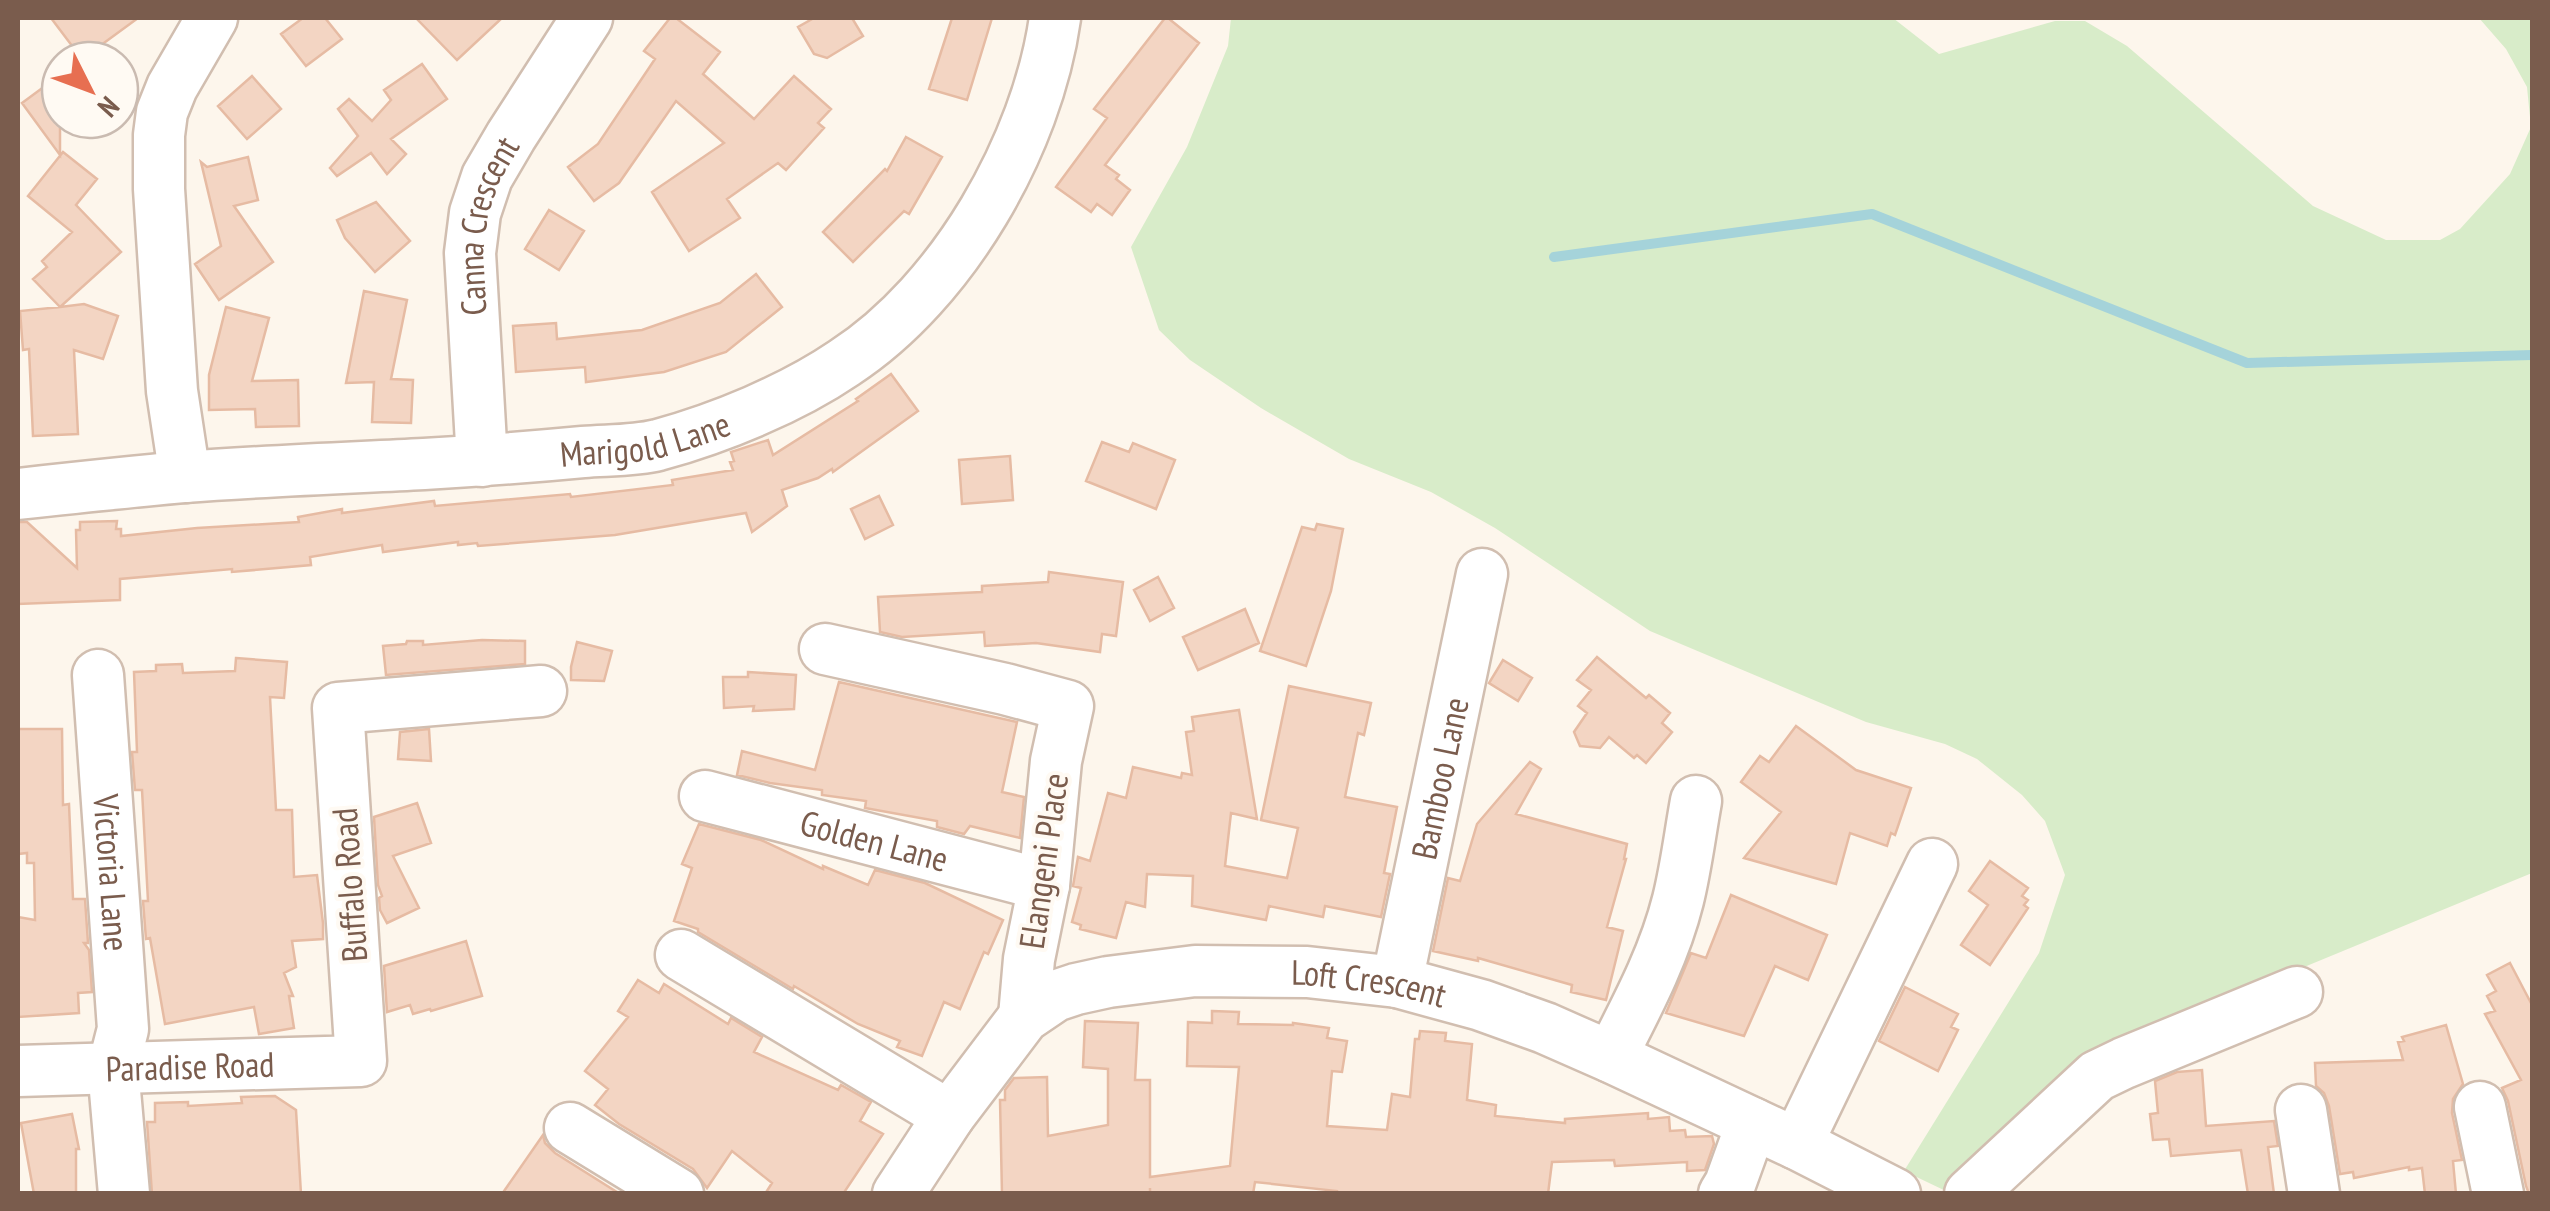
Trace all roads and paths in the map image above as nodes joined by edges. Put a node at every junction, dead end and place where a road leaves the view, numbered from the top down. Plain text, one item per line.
1 (212, 18) edge
2 (587, 18) edge
3 (1055, 18) edge
4 (482, 461) junction
5 (185, 477) junction
6 (18, 494) edge
7 (1482, 574) dead end
8 (825, 648) dead end
9 (98, 674) dead end
10 (541, 691) dead end
11 (705, 796) dead end
12 (1696, 801) dead end
13 (1932, 864) dead end
14 (1044, 884) junction
15 (681, 955) dead end
16 (1397, 982) junction
17 (2297, 992) dead end
18 (1024, 1017) junction
19 (1611, 1057) junction
20 (361, 1062) joint
21 (113, 1068) junction
22 (18, 1071) edge
23 (2480, 1107) dead end
24 (2301, 1110) dead end
25 (949, 1116) junction
26 (1752, 1123) junction
27 (570, 1128) dead end
28 (1798, 1144) junction
29 (124, 1194) edge
30 (678, 1194) edge
31 (898, 1194) edge
32 (1724, 1194) edge
33 (1896, 1194) edge
34 (1970, 1194) edge
35 (2314, 1194) edge
36 (2498, 1194) edge

1 - 5 street
2 - 4 street, Canna Crescent
3 - 4 street, Marigold Lane
4 - 5 street, Marigold Lane
5 - 6 street, Marigold Lane
7 - 16 street, Bamboo Lane
8 - 14 street, Elangeni Place
9 - 21 street, Victoria Lane
10 - 20 street, Buffalo Road
11 - 14 street, Golden Lane
12 - 19 street
13 - 28 street
14 - 18 street, Elangeni Place
15 - 25 street
16 - 18 street, Loft Crescent
16 - 19 street, Loft Crescent
17 - 34 street
18 - 25 street, Loft Crescent
19 - 26 street, Loft Crescent
20 - 21 street, Paradise Road
21 - 22 street, Paradise Road
21 - 29 street, Victoria Lane
23 - 36 street
24 - 35 street
25 - 31 street, Loft Crescent
26 - 28 street, Loft Crescent
26 - 32 street
27 - 30 street
28 - 33 street, Loft Crescent

